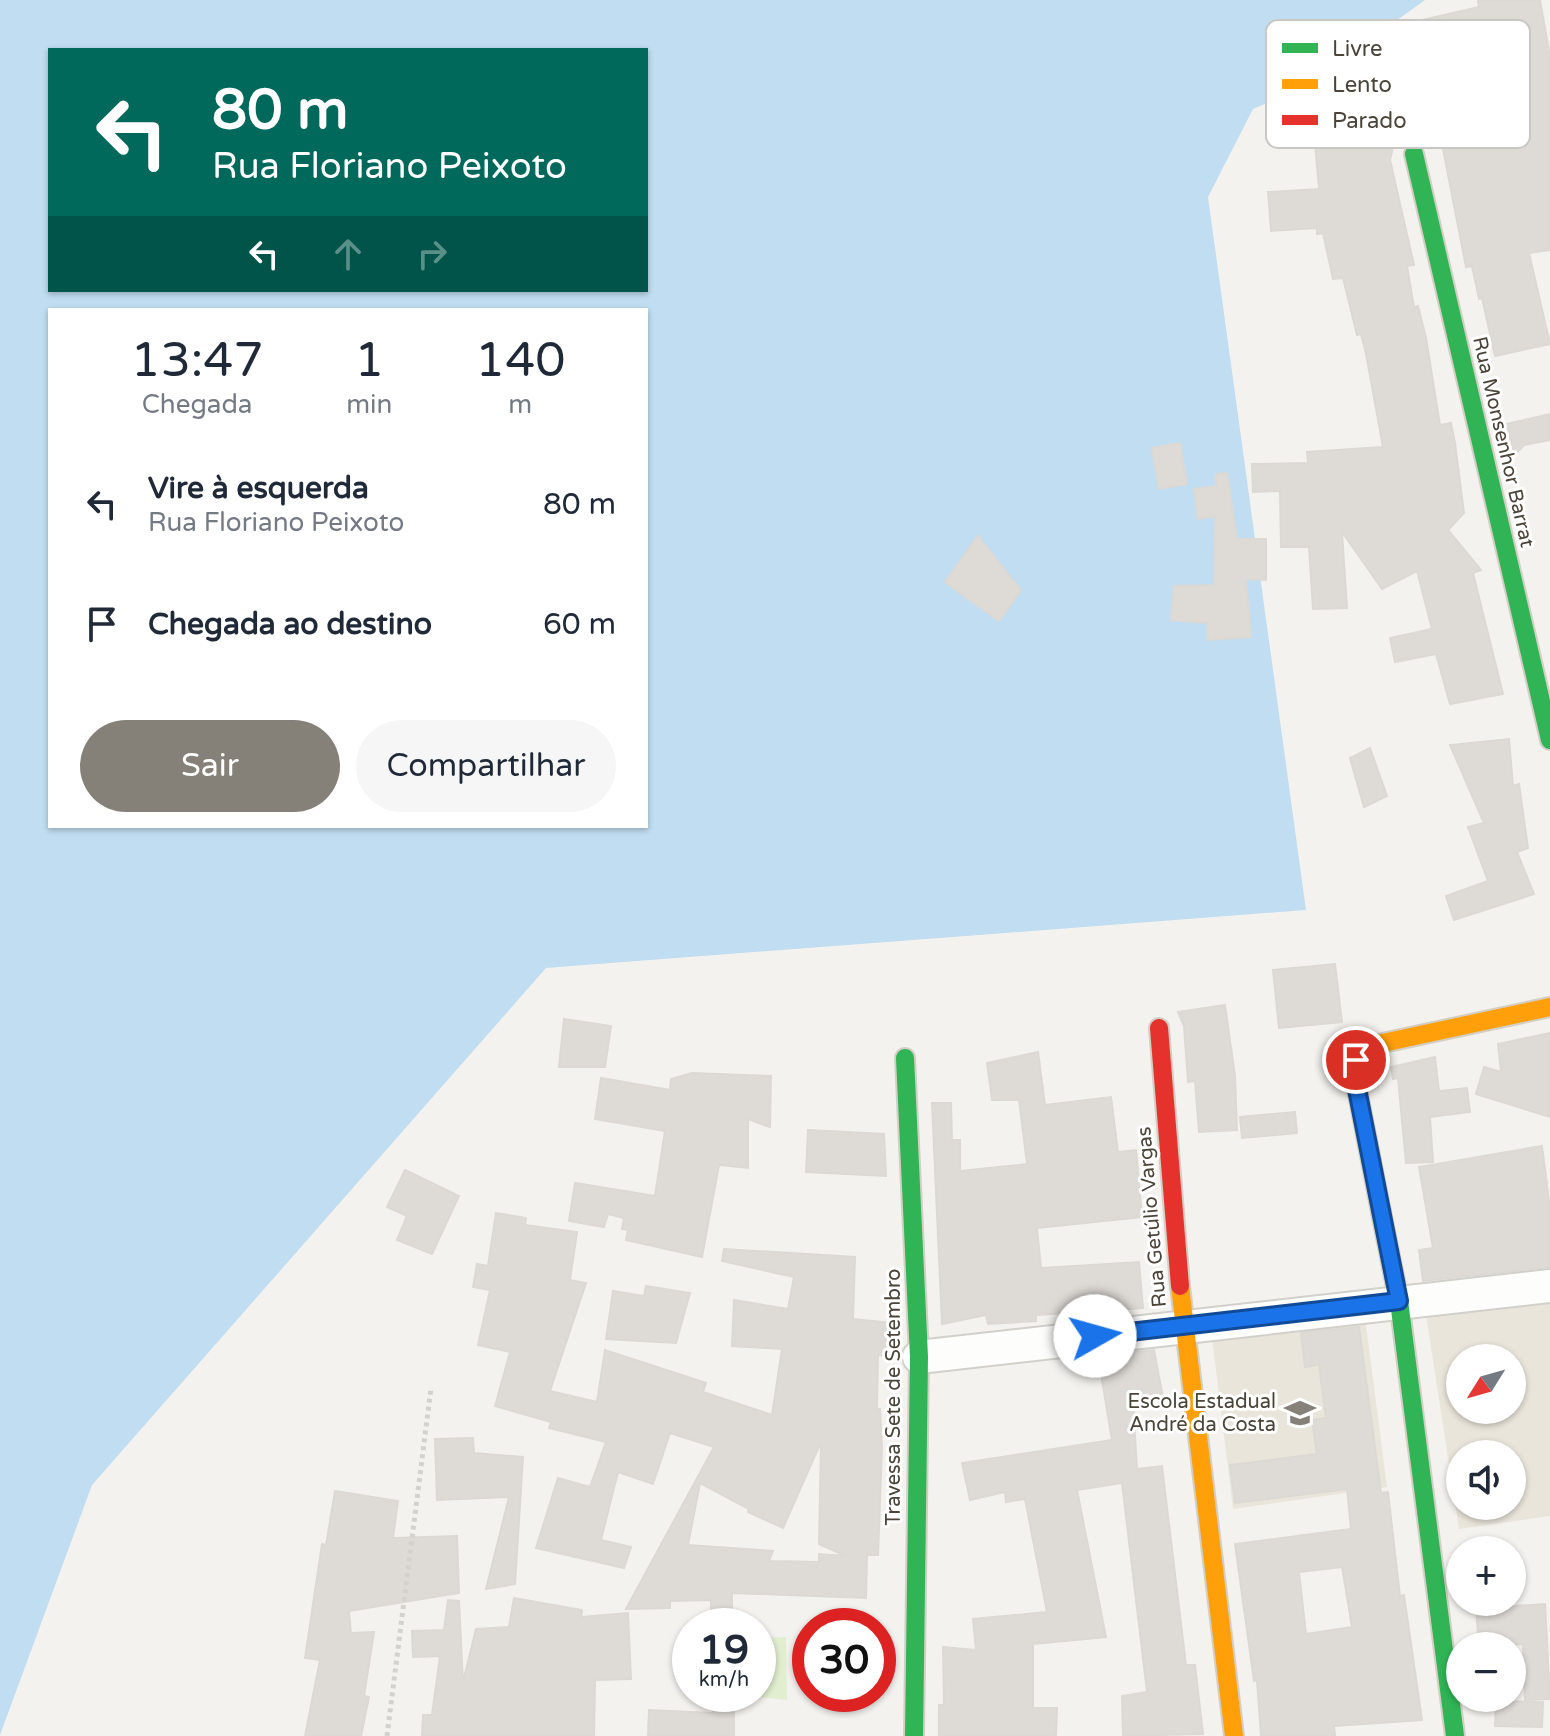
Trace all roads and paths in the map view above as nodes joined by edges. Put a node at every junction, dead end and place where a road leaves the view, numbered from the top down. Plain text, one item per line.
1 (1414, 154) dead end
2 (1550, 740) edge
3 (1550, 1007) edge
4 (1159, 1028) dead end
5 (905, 1058) dead end
6 (1550, 1286) edge
7 (1399, 1301) junction
8 (1183, 1326) junction
9 (919, 1357) junction
10 (431, 1388) dead end
11 (387, 1736) edge
12 (914, 1736) edge
13 (1234, 1736) edge
14 (1455, 1736) edge

1 - 2 street, Rua Monsenhor Barrat
3 - 7 street
4 - 8 street, Rua Getúlio Vargas
5 - 9 street, Travessa Sete de Setembro
6 - 7 street
7 - 8 street
7 - 14 street
8 - 9 street
8 - 13 street, Rua Getúlio Vargas
9 - 12 street, Travessa Sete de Setembro
10 - 11 path

